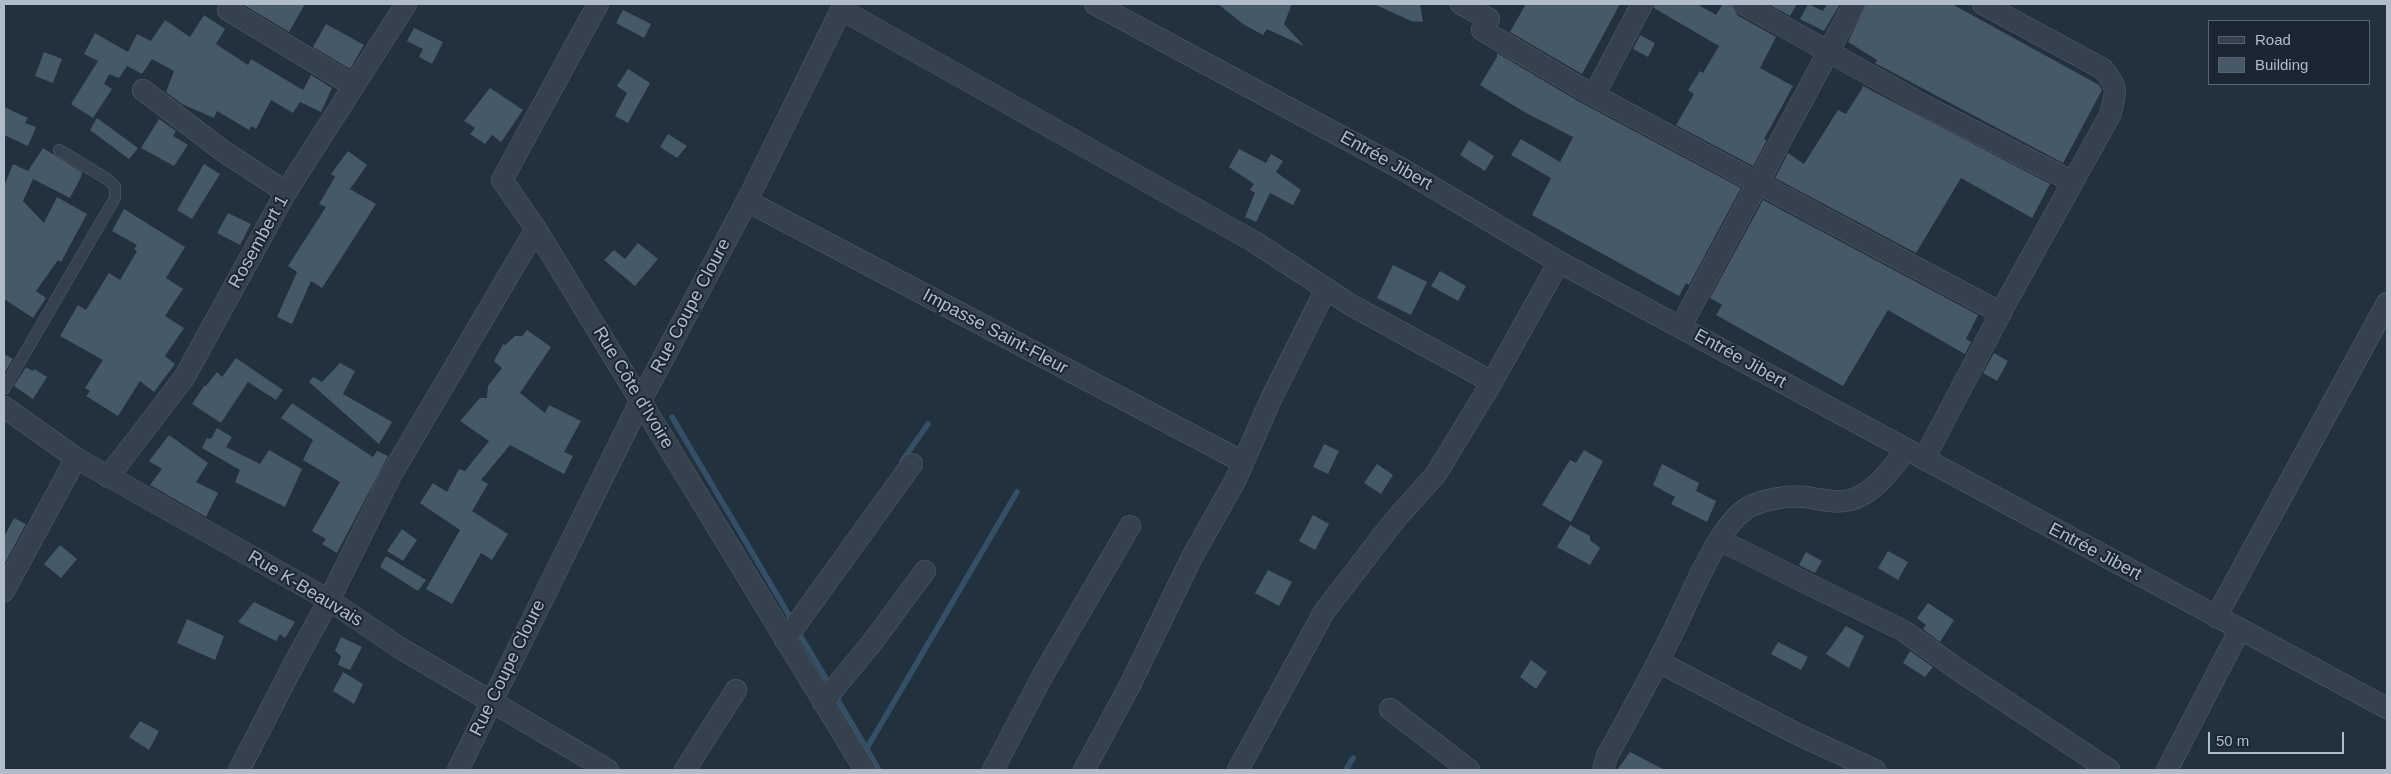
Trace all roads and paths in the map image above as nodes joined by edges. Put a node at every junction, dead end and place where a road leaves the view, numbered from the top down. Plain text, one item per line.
1 (406, 4) edge
2 (598, 4) edge
3 (1095, 4) edge
4 (1461, 4) edge
5 (1642, 4) edge
6 (1743, 4) edge
7 (1854, 4) edge
8 (1983, 4) edge
9 (843, 7) edge
10 (228, 10) dead end
11 (1828, 52) junction
12 (354, 86) junction
13 (143, 90) dead end
14 (1594, 96) junction
15 (59, 150) dead end
16 (1758, 181) junction
17 (2073, 182) junction
18 (286, 192) junction
19 (747, 201) junction
20 (536, 229) junction
21 (1559, 262) junction
22 (1326, 289) junction
23 (2387, 303) edge
24 (2001, 313) junction
25 (1681, 326) junction
26 (1492, 382) junction
27 (4, 388) edge
28 (641, 400) junction
29 (4, 407) edge
30 (1915, 455) junction
31 (76, 458) junction
32 (1243, 462) junction
33 (912, 464) dead end
34 (108, 477) junction
35 (1130, 526) dead end
36 (1719, 540) junction
37 (925, 571) dead end
38 (4, 591) edge
39 (329, 600) junction
40 (2216, 617) junction
41 (2240, 629) junction
42 (786, 640) junction
43 (1659, 662) junction
44 (736, 690) dead end
45 (492, 701) junction
46 (823, 702) junction
47 (2387, 708) edge
48 (1390, 709) dead end
49 (239, 770) edge
50 (458, 770) edge
51 (608, 770) edge
52 (685, 770) edge
53 (865, 770) edge
54 (993, 770) edge
55 (1084, 770) edge
56 (1238, 770) edge
57 (1470, 770) edge
58 (1603, 770) edge
59 (1875, 770) edge
60 (2109, 770) edge
61 (2167, 770) edge

1 - 12 street, Rosembert 1
2 - 20 street, Rue Côte d'Ivoire
3 - 21 street, Entrée Jibert
4 - 14 street
5 - 14 street
6 - 11 street
7 - 11 street
8 - 17 street
9 - 19 street, Rue Coupe Cloure
9 - 22 street
10 - 12 street
11 - 16 street
11 - 17 street
12 - 18 street, Rosembert 1
13 - 18 street
14 - 16 street
15 - 27 lane
16 - 24 street
16 - 25 street
17 - 24 street
18 - 34 street, Rosembert 1
19 - 28 street, Rue Coupe Cloure
19 - 32 street, Impasse Saint-Fleur
20 - 28 street, Rue Côte d'Ivoire
20 - 39 street
21 - 25 street, Entrée Jibert
21 - 26 street
22 - 26 street
22 - 32 street
23 - 40 street
24 - 30 street
25 - 30 street, Entrée Jibert
26 - 56 street
28 - 42 street, Rue Côte d'Ivoire
28 - 45 street, Rue Coupe Cloure
29 - 31 street, Rue K-Beauvais
30 - 36 street
30 - 40 street, Entrée Jibert
31 - 34 street, Rue K-Beauvais
31 - 38 street
32 - 55 street
33 - 42 street
34 - 39 street, Rue K-Beauvais
35 - 54 street
36 - 43 street
36 - 60 street
37 - 46 street
39 - 45 street, Rue K-Beauvais
39 - 49 street
40 - 41 street, Entrée Jibert
41 - 47 street, Entrée Jibert
41 - 61 street
42 - 46 street, Rue Côte d'Ivoire
43 - 58 street
43 - 59 street
44 - 52 street
45 - 50 street, Rue Coupe Cloure
45 - 51 street, Rue K-Beauvais
46 - 53 street, Rue Côte d'Ivoire
48 - 57 street

